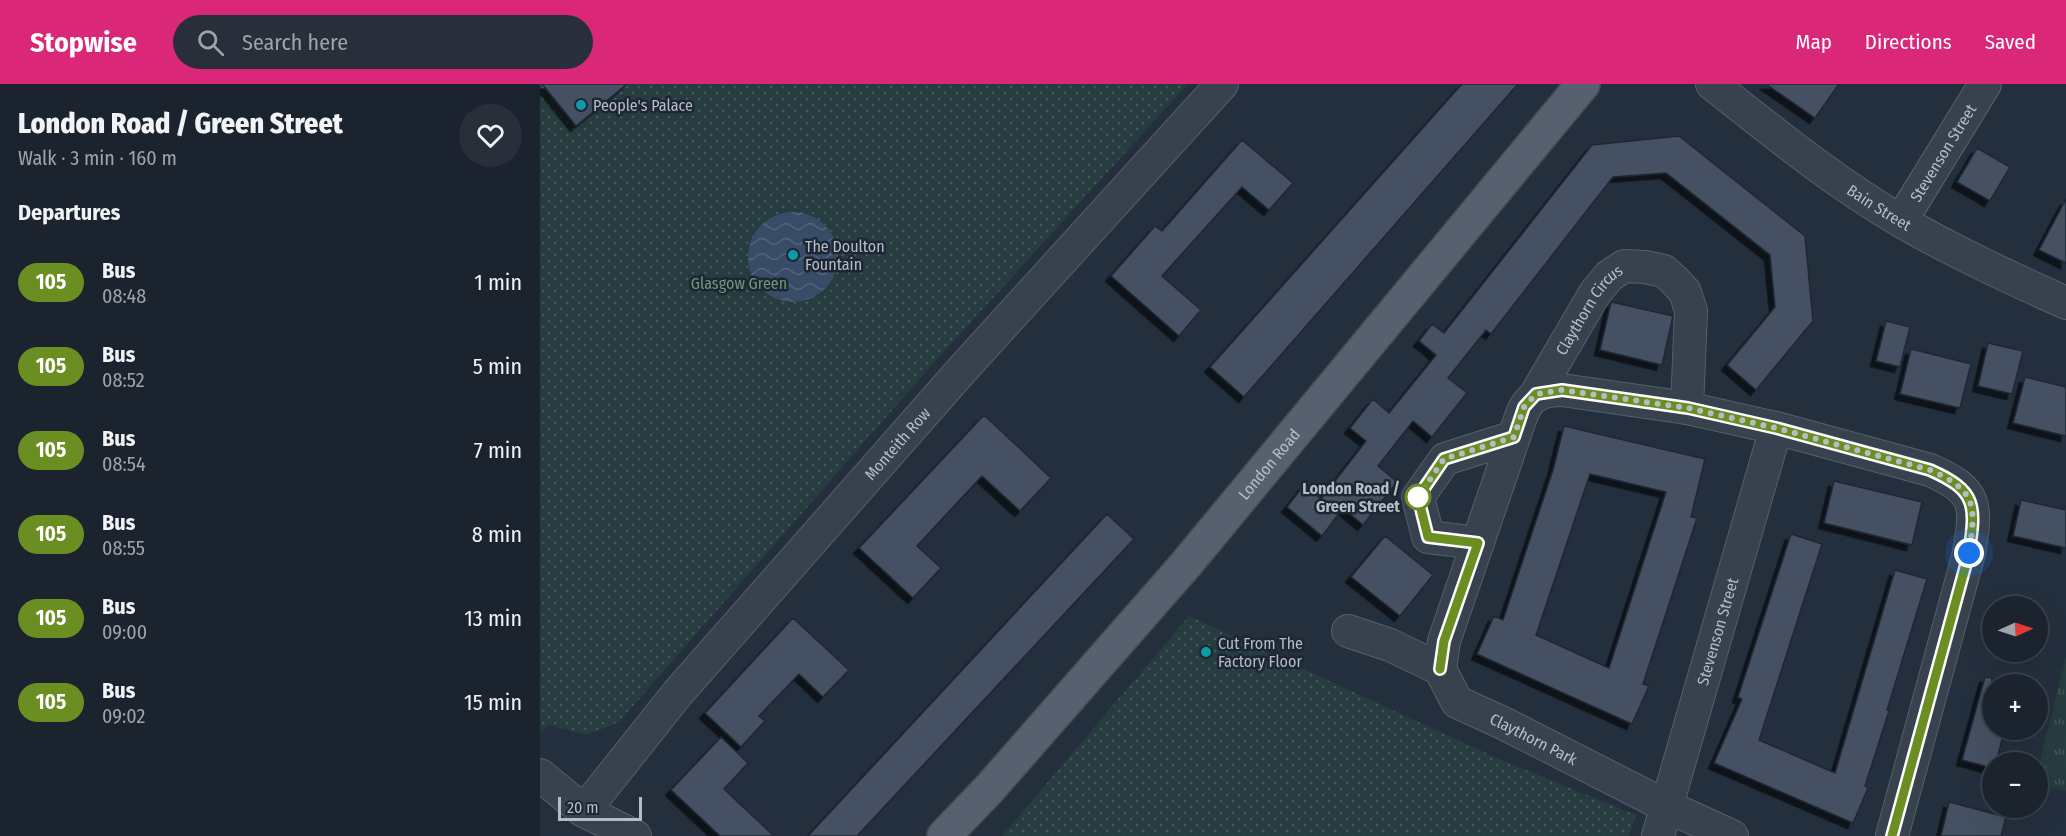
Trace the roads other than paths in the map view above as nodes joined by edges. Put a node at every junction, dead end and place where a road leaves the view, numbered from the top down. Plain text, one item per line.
1 (1221, 84) edge
2 (1582, 84) edge
3 (1712, 84) edge
4 (1985, 84) edge
5 (1901, 221) junction
6 (2066, 303) edge
7 (1536, 394) junction
8 (1688, 408) junction
9 (1776, 428) junction
10 (1514, 437) junction
11 (1478, 543) junction
12 (1348, 631) dead end
13 (1440, 669) junction
14 (540, 775) edge
15 (1666, 806) junction
16 (584, 811) junction
17 (635, 836) edge
18 (944, 836) edge
19 (1658, 836) edge
20 (1732, 836) edge
21 (1892, 836) edge

1 - 16 street, Monteith Row
2 - 18 main road, London Road
3 - 5 street, Bain Street
4 - 5 street, Stevenson Street
5 - 6 street, Bain Street
7 - 8 street
7 - 8 street, Claythorn Circus
7 - 10 street, Claythorn Circus
8 - 9 street
9 - 15 street, Stevenson Street
9 - 21 street
10 - 11 street, Claythorn Circus
10 - 11 street
11 - 13 street, Claythorn Circus
12 - 13 street
13 - 15 street, Claythorn Park
14 - 16 street
15 - 19 street, Stevenson Street
15 - 20 street, Claythorn Park
16 - 17 street

